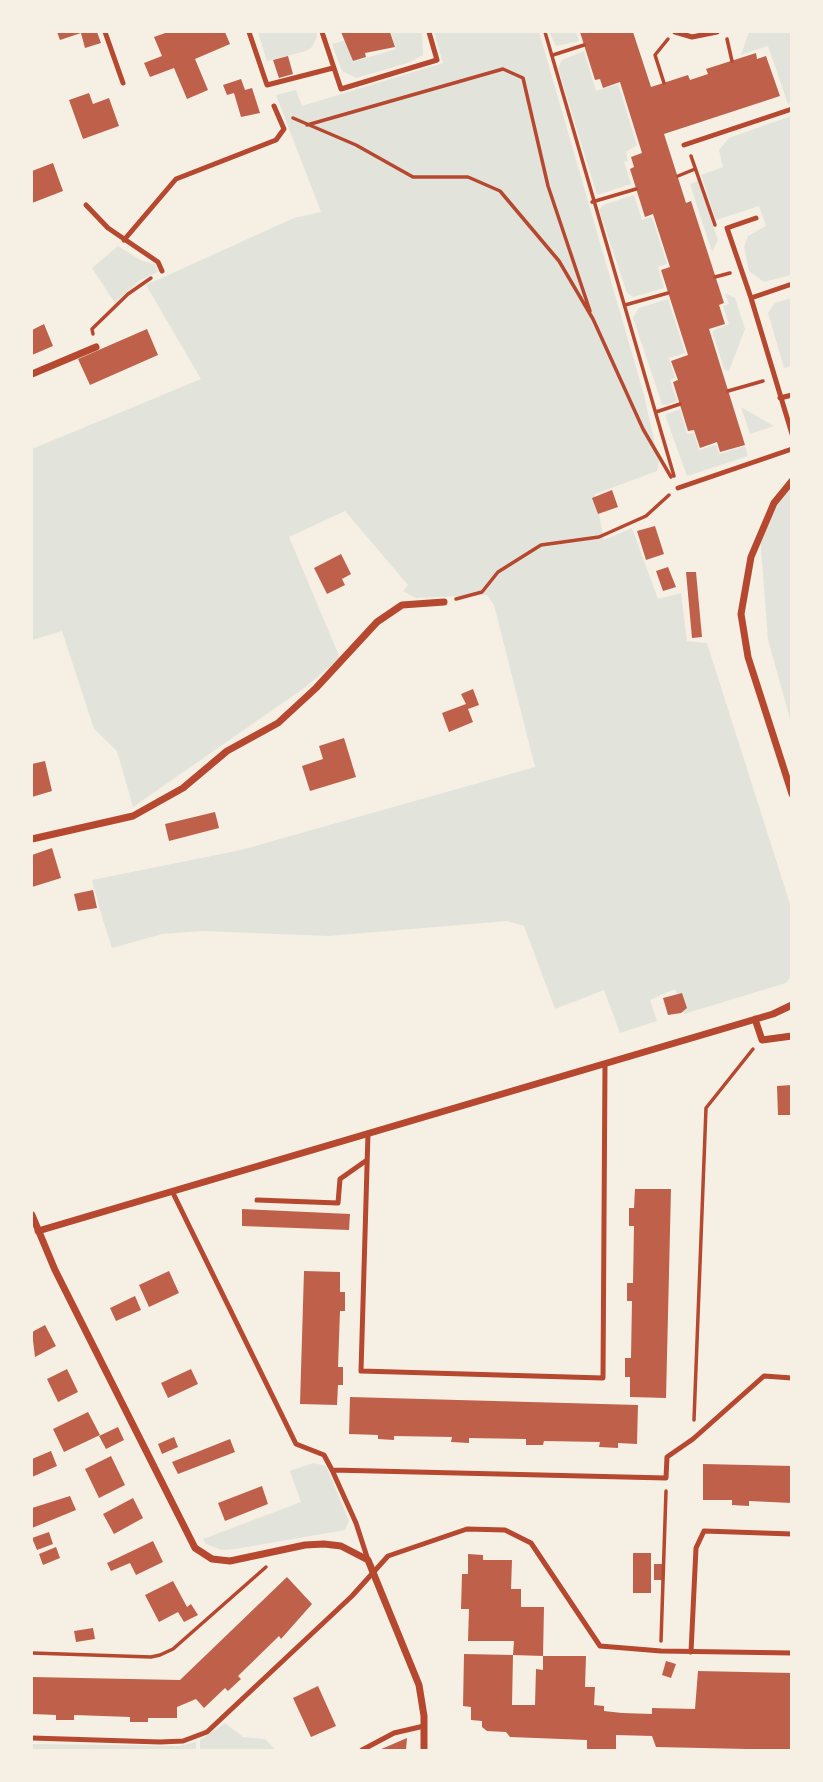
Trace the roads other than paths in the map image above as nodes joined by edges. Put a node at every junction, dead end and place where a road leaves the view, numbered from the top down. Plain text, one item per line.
1 (105, 32) edge
2 (249, 32) edge
3 (322, 32) edge
4 (429, 32) edge
5 (675, 32) edge
6 (717, 32) edge
7 (333, 68) junction
8 (123, 83) dead end
9 (274, 106) road end
10 (792, 109) edge
11 (686, 144) road end
12 (86, 205) dead end
13 (756, 218) dead end
14 (124, 240) junction
15 (162, 271) road end
16 (792, 284) edge
17 (751, 298) junction
18 (96, 347) road end
19 (32, 374) edge
20 (792, 395) edge
21 (780, 398) junction
22 (792, 434) edge
23 (792, 449) edge
24 (792, 481) edge
25 (678, 488) road end
26 (444, 602) road end
27 (792, 794) edge
28 (32, 839) edge
29 (792, 1005) edge
30 (755, 1019) junction
31 (792, 1036) edge
32 (605, 1063) junction
33 (368, 1133) junction
34 (367, 1160) junction
35 (172, 1191) junction
36 (257, 1200) dead end
37 (32, 1215) edge
38 (35, 1231) edge
39 (792, 1378) edge
40 (332, 1470) junction
41 (792, 1534) edge
42 (368, 1560) junction
43 (374, 1570) junction
44 (691, 1652) junction
45 (792, 1653) edge
46 (424, 1726) junction
47 (32, 1738) edge
48 (362, 1751) edge
49 (424, 1751) edge

1 - 8 lane
2 - 7 lane
3 - 7 lane
4 - 7 lane
5 - 6 lane
9 - 14 lane
10 - 11 lane
12 - 14 lane
13 - 17 lane
14 - 15 lane
16 - 17 lane
17 - 21 lane
18 - 19 street
20 - 21 lane
21 - 22 lane
23 - 25 lane
24 - 27 street
26 - 28 street
29 - 30 street
30 - 31 street
30 - 32 street
32 - 33 street
32 - 34 lane
33 - 34 lane
33 - 35 street
34 - 36 lane
35 - 38 street
35 - 40 lane
37 - 38 street
38 - 42 street
39 - 40 lane
40 - 42 lane
41 - 44 lane
42 - 43 street
43 - 44 lane
43 - 46 street
43 - 47 lane
44 - 45 lane
46 - 48 lane
46 - 49 street

